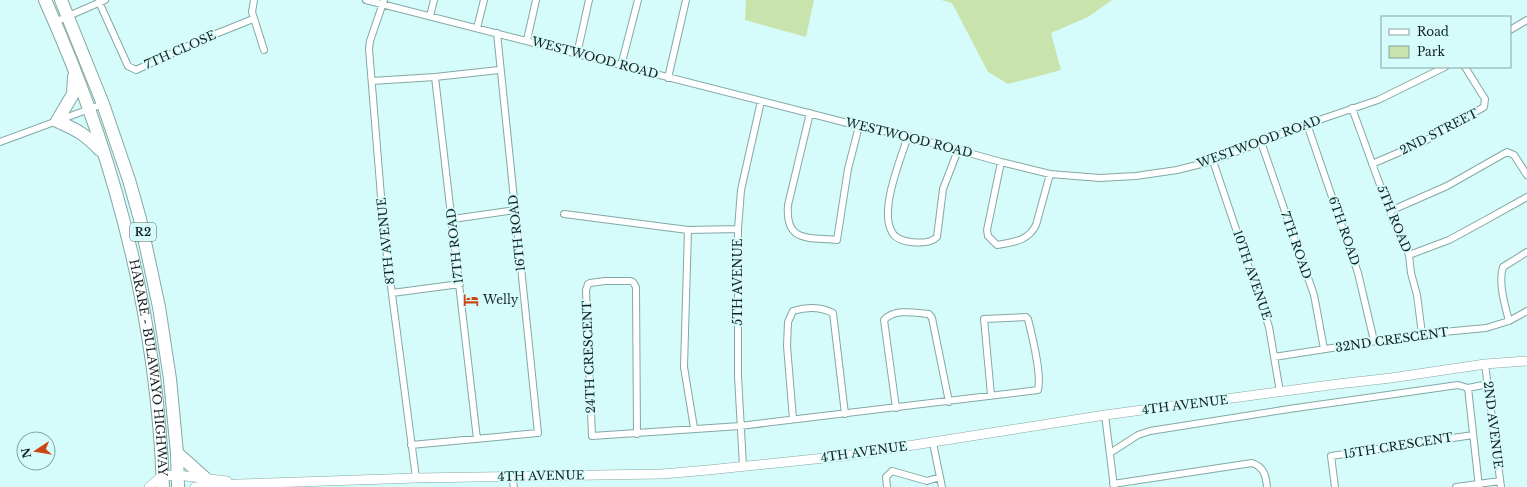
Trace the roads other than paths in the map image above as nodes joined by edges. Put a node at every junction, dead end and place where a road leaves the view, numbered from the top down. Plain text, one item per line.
1 (45, 0) edge
2 (61, 0) edge
3 (254, 0) edge
4 (366, 0) edge
5 (434, 0) edge
6 (484, 0) edge
7 (536, 0) edge
8 (589, 0) edge
9 (638, 0) edge
10 (686, 0) edge
11 (102, 1) edge
12 (384, 2) edge
13 (68, 16) junction
14 (430, 16) junction
15 (254, 19) junction
16 (1527, 20) edge
17 (55, 22) junction
18 (477, 28) junction
19 (1511, 29) edge
20 (496, 33) junction
21 (527, 40) junction
22 (264, 50) dead end
23 (577, 54) junction
24 (621, 66) junction
25 (1443, 68) edge
26 (1466, 68) edge
27 (73, 70) junction
28 (499, 70) junction
29 (436, 77) junction
30 (668, 78) junction
31 (372, 81) junction
32 (761, 101) junction
33 (103, 104) junction
34 (1352, 108) junction
35 (89, 110) junction
36 (810, 113) junction
37 (57, 121) junction
38 (1307, 124) junction
39 (859, 126) junction
40 (908, 136) junction
41 (0, 142) edge
42 (1261, 142) junction
43 (958, 150) junction
44 (104, 155) junction
45 (1213, 161) junction
46 (1001, 162) junction
47 (1372, 164) junction
48 (1050, 174) junction
49 (1527, 175) edge
50 (1527, 197) edge
51 (515, 210) junction
52 (1390, 211) junction
53 (564, 214) dead end
54 (452, 219) junction
55 (738, 229) junction
56 (688, 230) junction
57 (1527, 252) edge
58 (1409, 255) junction
59 (460, 284) junction
60 (392, 293) junction
61 (1527, 311) edge
62 (1509, 321) junction
63 (1422, 334) junction
64 (1374, 341) junction
65 (1324, 349) junction
66 (1274, 356) junction
67 (1527, 361) edge
68 (1485, 364) junction
69 (1488, 384) junction
70 (1468, 388) junction
71 (1280, 392) junction
72 (991, 396) junction
73 (949, 402) junction
74 (896, 408) junction
75 (845, 414) junction
76 (1105, 415) junction
77 (793, 419) junction
78 (740, 426) junction
79 (694, 428) junction
80 (637, 434) junction
81 (1473, 435) junction
82 (477, 439) junction
83 (933, 442) junction
84 (411, 445) junction
85 (177, 453) junction
86 (1110, 453) junction
87 (743, 466) junction
88 (512, 476) junction
89 (940, 477) junction
90 (416, 478) junction
91 (178, 481) edge
92 (156, 484) edge
93 (202, 484) edge
94 (1501, 484) edge
95 (1113, 485) edge
96 (1479, 485) edge
97 (514, 487) edge
98 (887, 487) edge
99 (942, 487) edge
100 (1267, 487) edge
101 (1335, 487) edge
102 (1456, 487) edge

1 - 17 highway, HARARE - BULAWAYO HIGHWAY / R2
2 - 13 highway, HARARE - BULAWAYO HIGHWAY / R2
3 - 15 street
4 - 12 street, WESTWOOD ROAD
5 - 14 street
6 - 18 street
7 - 21 street
8 - 23 street
9 - 24 street
10 - 30 street
11 - 13 street
11 - 15 street, 7TH CLOSE
12 - 14 street, WESTWOOD ROAD
12 - 31 street, 8TH AVENUE
13 - 17 street
13 - 33 highway, HARARE - BULAWAYO HIGHWAY / R2
14 - 18 street, WESTWOOD ROAD
15 - 22 street
16 - 19 street
17 - 27 highway, HARARE - BULAWAYO HIGHWAY / R2
18 - 20 street, WESTWOOD ROAD
20 - 21 street, WESTWOOD ROAD
20 - 28 street, 16TH ROAD
21 - 23 street, WESTWOOD ROAD
23 - 24 street, WESTWOOD ROAD
24 - 30 street, WESTWOOD ROAD
25 - 34 street, WESTWOOD ROAD
26 - 47 street, 2ND STREET
27 - 35 highway, HARARE - BULAWAYO HIGHWAY / R2
27 - 37 highway
28 - 29 street
28 - 51 street, 16TH ROAD
29 - 31 street
29 - 54 street, 17TH ROAD
30 - 32 street, WESTWOOD ROAD
31 - 60 street, 8TH AVENUE
32 - 36 street, WESTWOOD ROAD
32 - 55 street, 5TH AVENUE
33 - 35 street
33 - 85 highway, HARARE - BULAWAYO HIGHWAY / R2
34 - 38 street, WESTWOOD ROAD
34 - 47 street, 5TH ROAD
35 - 37 street
35 - 44 highway, HARARE - BULAWAYO HIGHWAY / R2
36 - 39 street, WESTWOOD ROAD
36 - 39 street
37 - 41 street
37 - 44 highway
38 - 42 street, WESTWOOD ROAD
38 - 64 street, 6TH ROAD
39 - 40 street, WESTWOOD ROAD
40 - 43 street, WESTWOOD ROAD
40 - 43 street
42 - 45 street, WESTWOOD ROAD
42 - 65 street, 7TH ROAD
43 - 46 street, WESTWOOD ROAD
44 - 92 highway, HARARE - BULAWAYO HIGHWAY / R2
45 - 48 street, WESTWOOD ROAD
45 - 66 street, 10TH AVENUE
46 - 48 street, WESTWOOD ROAD
46 - 48 street
47 - 52 street, 5TH ROAD
49 - 52 street
50 - 58 street
51 - 54 street
51 - 82 street, 16TH ROAD
52 - 58 street, 5TH ROAD
53 - 56 street
54 - 59 street, 17TH ROAD
55 - 56 street
55 - 78 street, 5TH AVENUE
56 - 79 street
57 - 62 street
58 - 63 street, 5TH ROAD
59 - 60 street
59 - 82 street, 17TH ROAD
60 - 84 street, 8TH AVENUE
61 - 62 street, 32ND CRESCENT
62 - 63 street, 32ND CRESCENT
63 - 64 street, 32ND CRESCENT
64 - 65 street, 32ND CRESCENT
65 - 66 street, 32ND CRESCENT
66 - 71 street, 10TH AVENUE
67 - 68 street, 4TH AVENUE
68 - 69 street, 2ND AVENUE
68 - 71 street, 4TH AVENUE
69 - 70 street
69 - 94 street, 2ND AVENUE
70 - 81 street
70 - 86 street
71 - 76 street, 4TH AVENUE
72 - 72 street
72 - 73 street
73 - 74 street
73 - 74 street
74 - 75 street
75 - 77 street
75 - 77 street
76 - 83 street, 4TH AVENUE
76 - 86 street
77 - 78 street
78 - 79 street
78 - 87 street, 5TH AVENUE
79 - 80 street
80 - 80 street, 24TH CRESCENT
81 - 96 street
81 - 101 street, 15TH CRESCENT
82 - 84 street
83 - 87 street, 4TH AVENUE
83 - 89 street
84 - 90 street, 8TH AVENUE
85 - 91 highway, HARARE - BULAWAYO HIGHWAY / R2
85 - 93 highway
86 - 95 street
87 - 88 street, 4TH AVENUE
88 - 90 street, 4TH AVENUE
88 - 97 street
89 - 98 street
89 - 99 street
90 - 93 street, 4TH AVENUE
91 - 92 street, 4TH AVENUE
91 - 93 street, 4TH AVENUE
94 - 96 street
95 - 100 street
96 - 102 street

